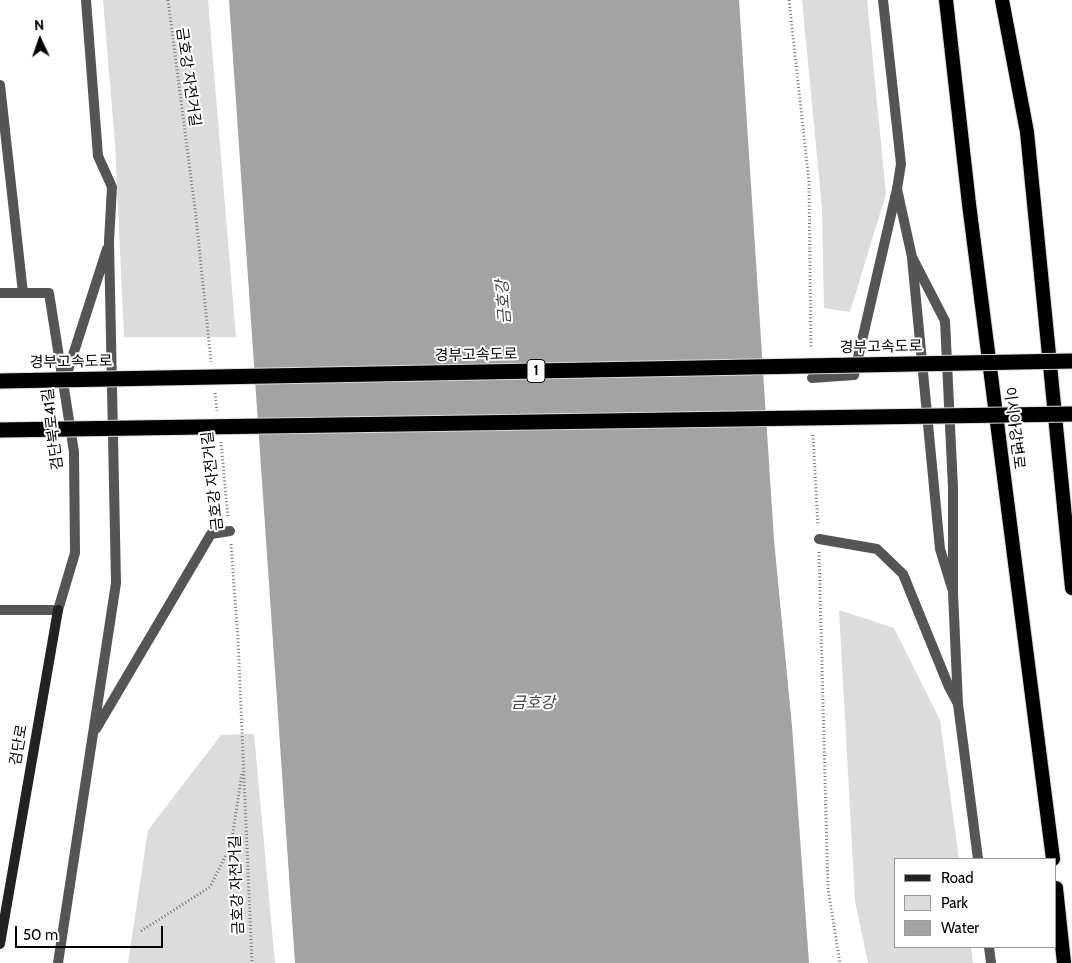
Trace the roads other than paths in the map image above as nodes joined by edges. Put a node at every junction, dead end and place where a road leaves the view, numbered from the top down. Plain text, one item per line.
1 (86, 0) edge
2 (883, 0) edge
3 (946, 0) edge
4 (1002, 0) edge
5 (0, 85) edge
6 (897, 189) junction
7 (109, 241) junction
8 (912, 257) junction
9 (0, 293) edge
10 (23, 293) junction
11 (1072, 361) edge
12 (812, 378) road end
13 (0, 381) edge
14 (63, 386) junction
15 (1072, 414) edge
16 (0, 430) edge
17 (230, 531) road end
18 (819, 539) road end
19 (1072, 588) edge
20 (953, 594) junction
21 (0, 610) edge
22 (58, 610) junction
23 (958, 704) junction
24 (93, 734) junction
25 (978, 858) edge
26 (1053, 858) edge
27 (1057, 897) edge
28 (0, 944) edge
29 (989, 948) edge
30 (58, 963) edge
31 (991, 963) edge
32 (1064, 963) edge

1 - 7 street
2 - 6 street
3 - 26 highway, 이시아강변로
4 - 19 highway
5 - 10 street
6 - 8 street
6 - 12 street
7 - 14 street
7 - 24 street
8 - 20 street
8 - 20 street
9 - 10 street, 검단북로41길
10 - 14 street, 검단북로41길
11 - 13 highway, 경부고속도로 / 1, bridge
14 - 22 street, 검단북로41길
15 - 16 highway, bridge
17 - 24 street
18 - 23 street
20 - 23 street
21 - 22 street
22 - 28 main road, 검단로
23 - 25 street
24 - 30 street
27 - 32 highway
29 - 31 street

